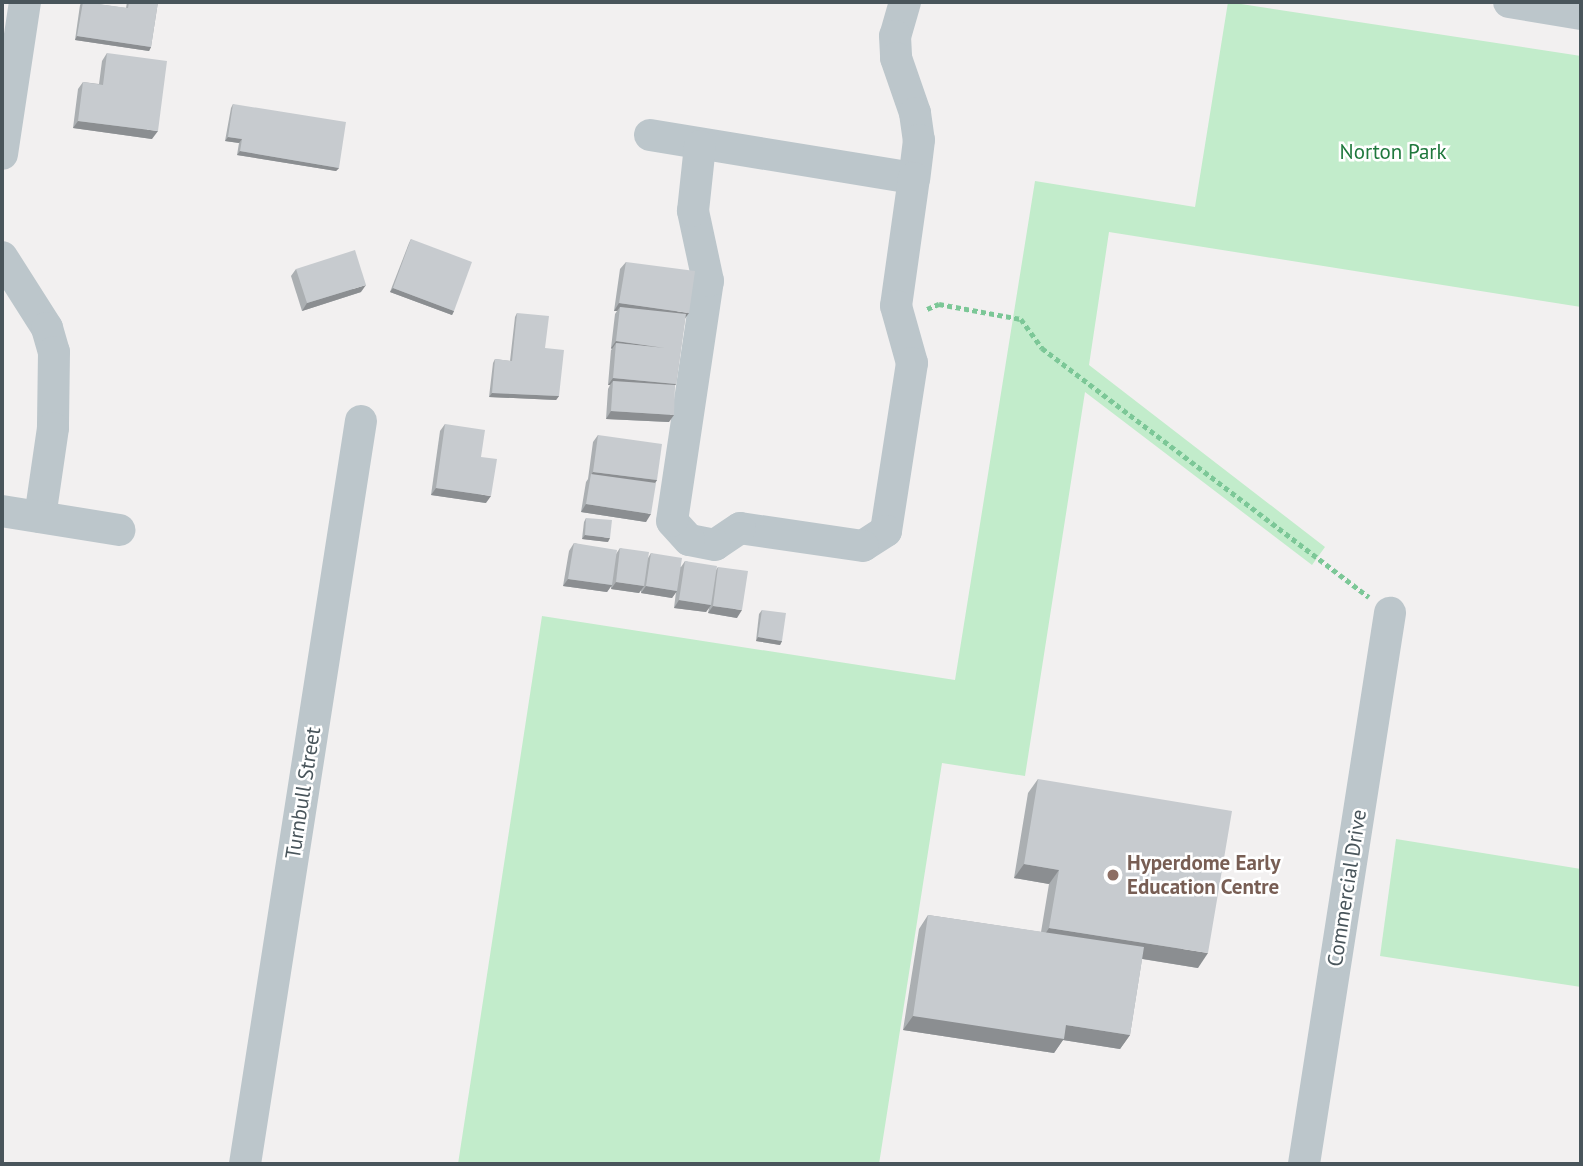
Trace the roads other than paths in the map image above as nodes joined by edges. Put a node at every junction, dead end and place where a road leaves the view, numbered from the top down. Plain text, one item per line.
1 (25, 2) edge
2 (905, 2) edge
3 (1510, 2) edge
4 (1581, 13) edge
5 (650, 135) dead end
6 (701, 146) junction
7 (2, 154) edge
8 (914, 178) junction
9 (2, 257) edge
10 (361, 421) dead end
11 (2, 511) edge
12 (40, 517) junction
13 (119, 530) dead end
14 (1390, 613) road end
15 (245, 1164) edge
16 (1304, 1164) edge

1 - 7 street
2 - 8 street
3 - 4 street
5 - 6 street
6 - 8 street
6 - 8 street
9 - 12 street
10 - 15 street, Turnbull Street
11 - 12 street
12 - 13 street
14 - 16 street, Commercial Drive

